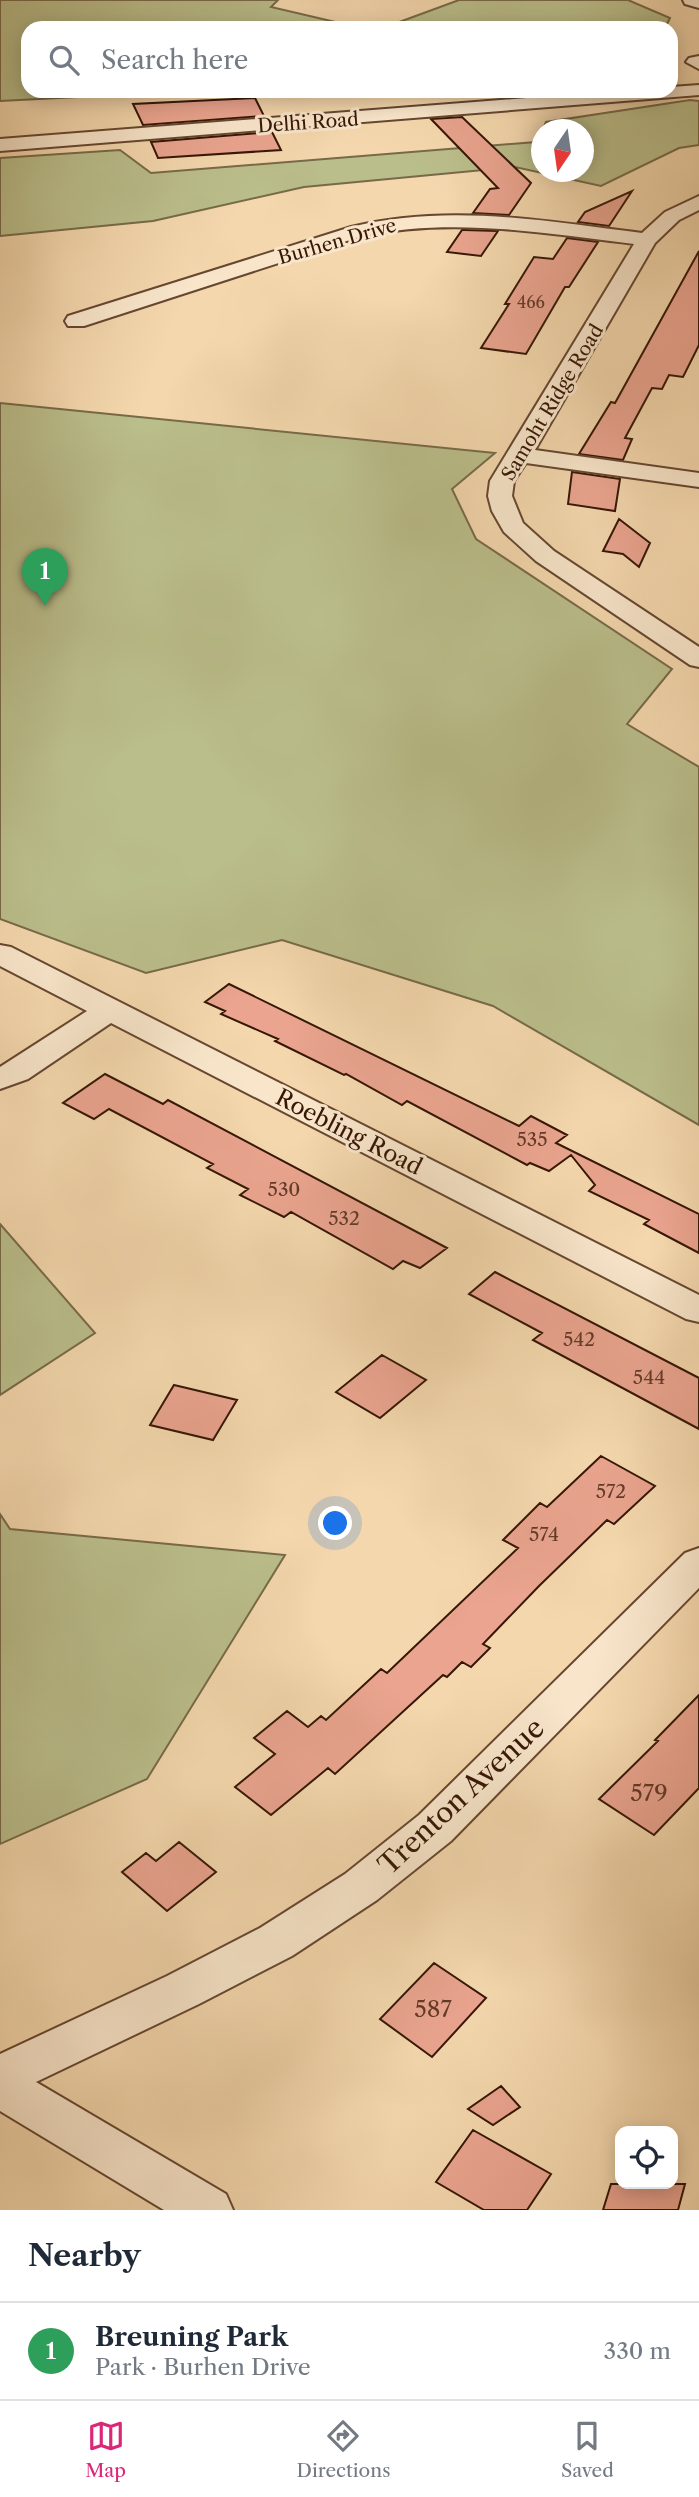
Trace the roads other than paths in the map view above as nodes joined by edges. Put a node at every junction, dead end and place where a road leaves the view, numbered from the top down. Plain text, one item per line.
1 (691, 0) edge
2 (699, 3) edge
3 (699, 90) edge
4 (678, 92) edge
5 (597, 98) edge
6 (0, 145) edge
7 (699, 202) edge
8 (647, 240) junction
9 (76, 321) dead end
10 (520, 455) junction
11 (699, 480) edge
12 (699, 659) edge
13 (0, 954) edge
14 (110, 1010) junction
15 (0, 1079) edge
16 (699, 1310) edge
17 (699, 1563) edge
18 (0, 2077) edge
19 (0, 2087) edge
20 (208, 2210) edge

1 - 2 street
3 - 4 street, Delhi Road
5 - 6 street, Delhi Road
7 - 8 street, Samoht Ridge Road
8 - 9 street, Burhen Drive
8 - 10 street, Samoht Ridge Road
10 - 11 street
10 - 12 street, Samoht Ridge Road
13 - 14 street, Roebling Road
14 - 15 street
14 - 16 street, Roebling Road
17 - 18 street, Trenton Avenue
19 - 20 street

